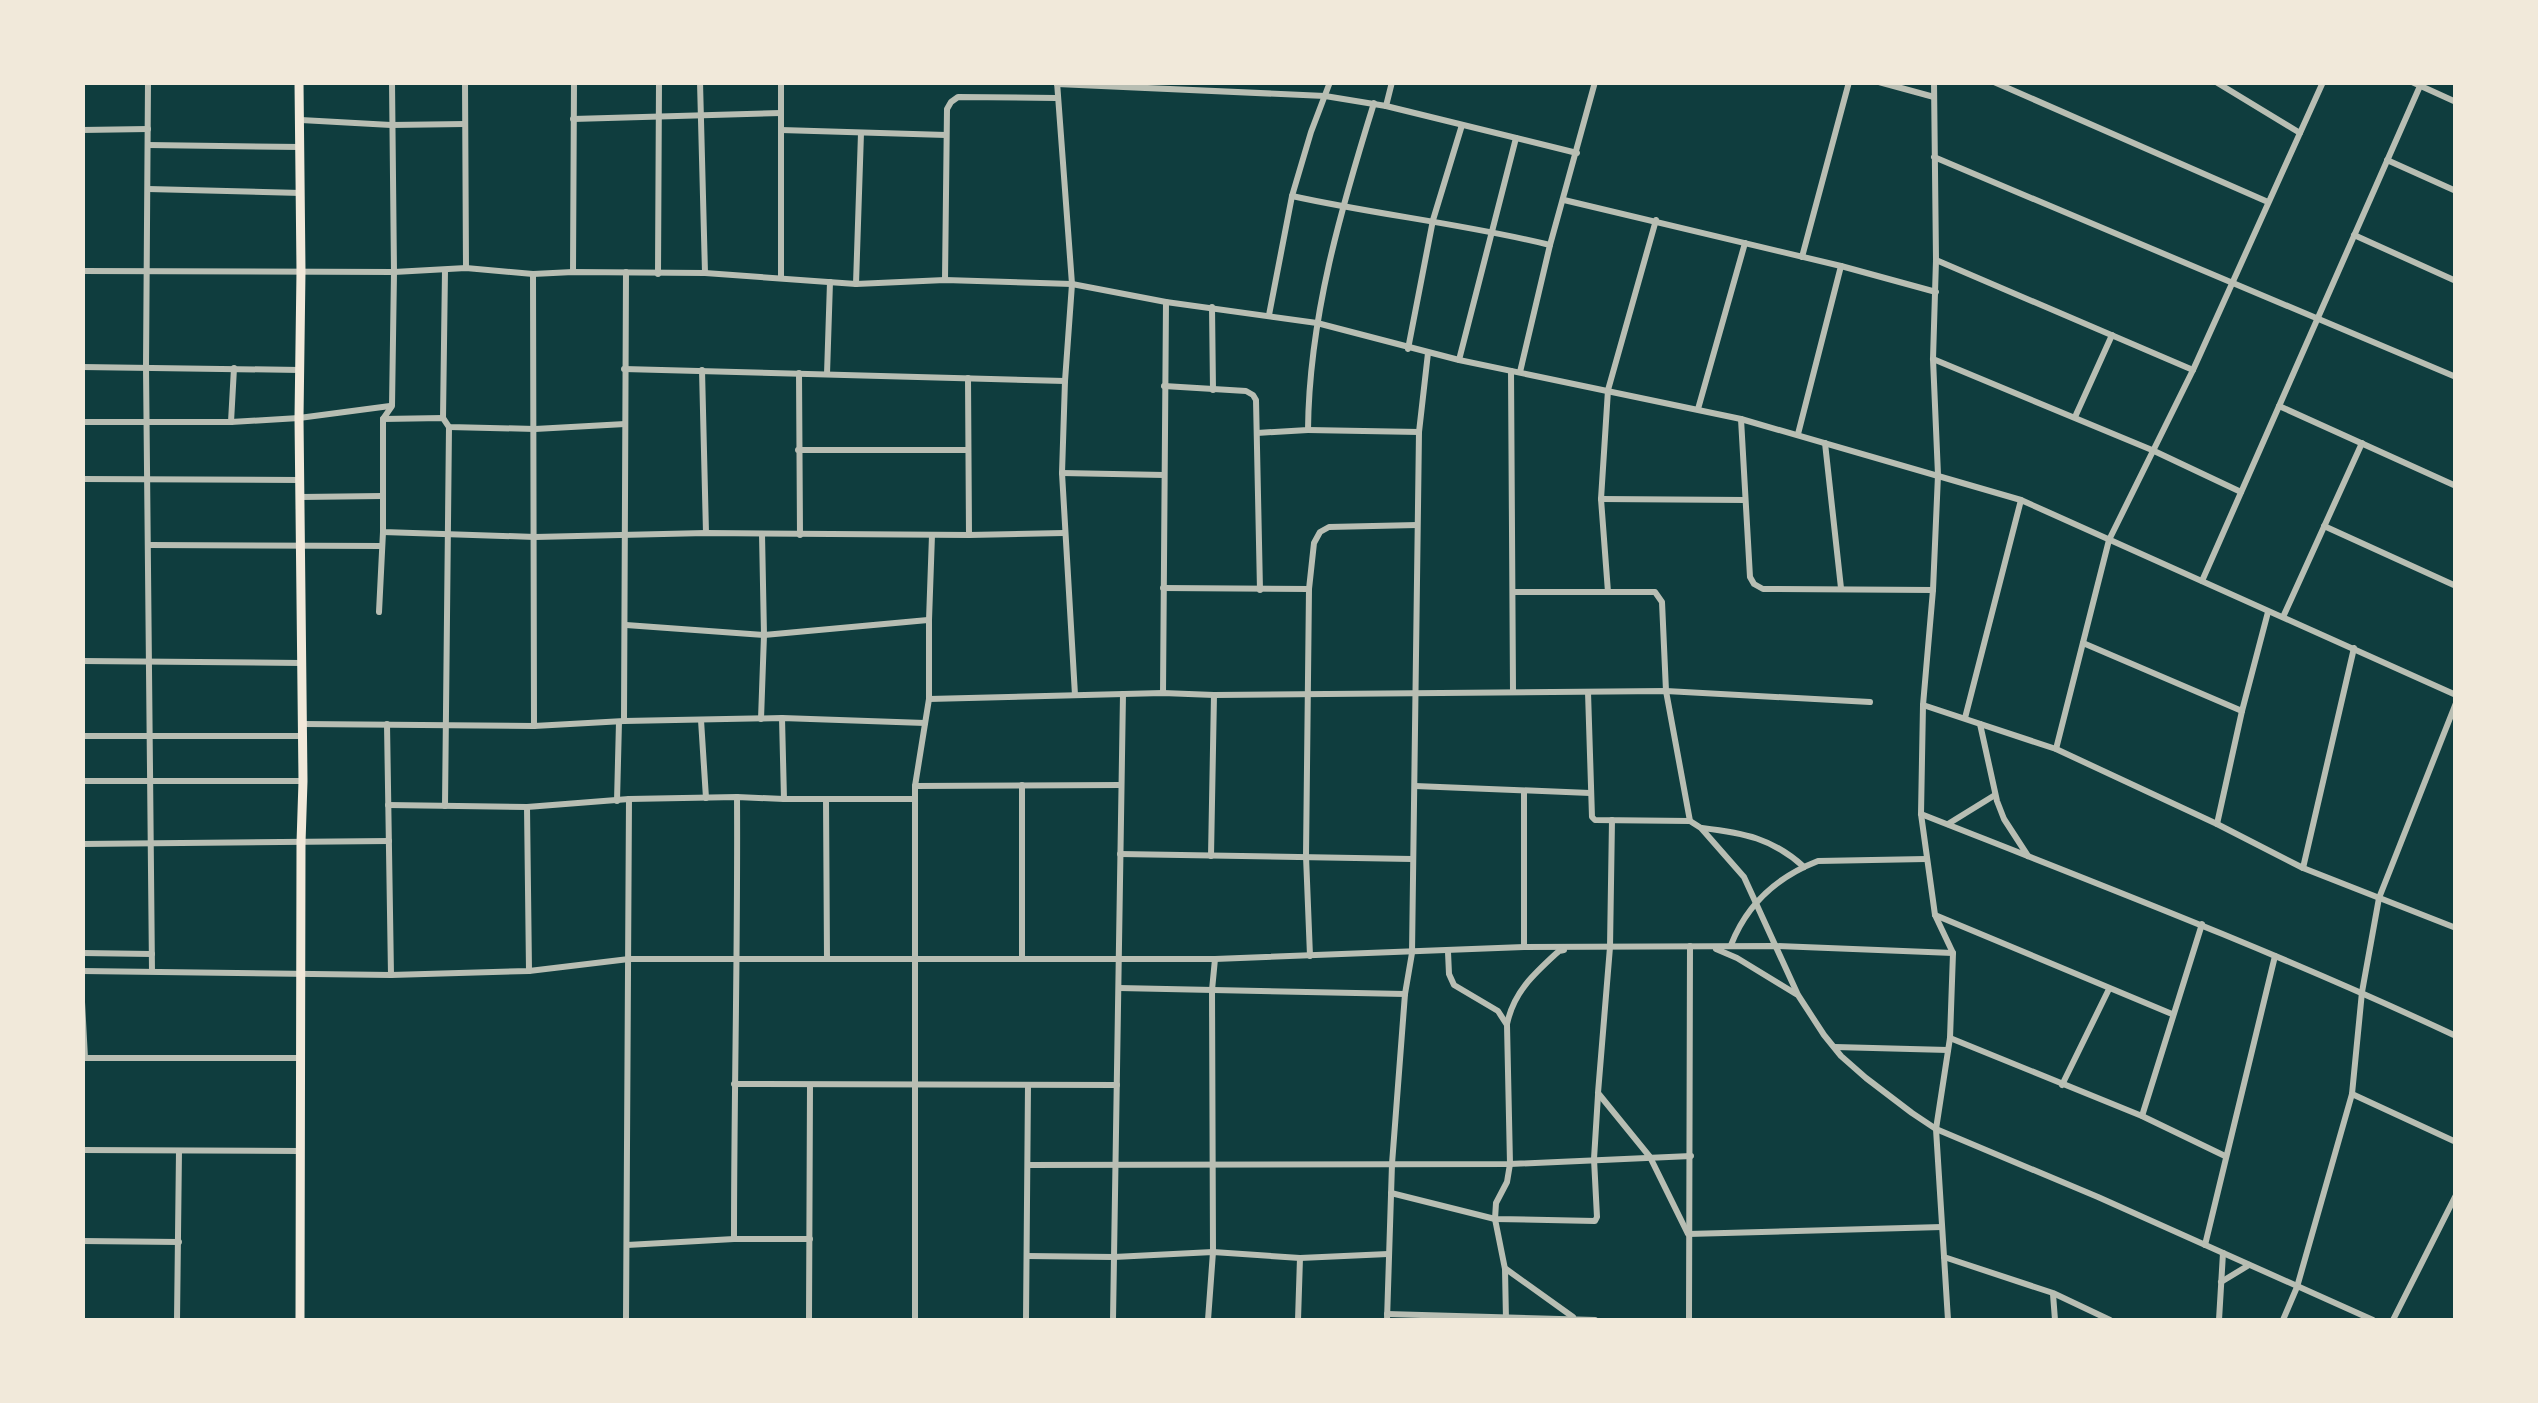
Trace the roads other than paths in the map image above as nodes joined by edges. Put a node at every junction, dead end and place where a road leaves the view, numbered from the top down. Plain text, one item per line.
1 (148, 82) edge
2 (300, 82) edge
3 (392, 82) edge
4 (465, 82) edge
5 (574, 82) edge
6 (658, 82) edge
7 (700, 82) edge
8 (781, 82) edge
9 (1330, 82) edge
10 (1392, 82) edge
11 (1596, 82) edge
12 (1848, 82) edge
13 (1879, 82) edge
14 (1934, 82) edge
15 (1994, 82) edge
16 (2323, 82) edge
17 (1056, 83) edge
18 (2220, 84) edge
19 (2416, 84) edge
20 (1229, 87) edge
21 (1326, 96) junction
22 (1934, 97) junction
23 (1056, 98) junction
24 (2456, 102) edge
25 (1374, 103) junction
26 (1386, 106) junction
27 (781, 113) junction
28 (700, 114) junction
29 (659, 116) junction
30 (574, 119) junction
31 (302, 120) junction
32 (465, 124) junction
33 (1462, 124) junction
34 (392, 125) junction
35 (148, 129) junction
36 (82, 130) edge
37 (781, 130) junction
38 (862, 133) junction
39 (2300, 133) junction
40 (946, 134) junction
41 (1516, 138) junction
42 (148, 145) junction
43 (301, 146) junction
44 (1577, 153) junction
45 (1934, 157) junction
46 (2387, 160) junction
47 (148, 189) junction
48 (2456, 191) edge
49 (301, 192) junction
50 (1292, 196) junction
51 (1564, 200) junction
52 (2268, 202) junction
53 (1341, 207) junction
54 (1433, 220) junction
55 (1656, 220) junction
56 (1492, 230) junction
57 (2354, 235) junction
58 (1745, 243) junction
59 (1550, 244) junction
60 (1802, 257) junction
61 (1936, 260) junction
62 (1841, 266) junction
63 (466, 268) junction
64 (445, 269) junction
65 (148, 271) junction
66 (301, 271) junction
67 (82, 272) edge
68 (394, 272) junction
69 (572, 272) junction
70 (626, 272) junction
71 (705, 272) junction
72 (533, 274) junction
73 (658, 274) junction
74 (781, 277) junction
75 (945, 280) junction
76 (2456, 281) edge
77 (830, 282) junction
78 (2232, 283) junction
79 (856, 284) junction
80 (1072, 284) junction
81 (1936, 292) junction
82 (1166, 302) junction
83 (1212, 306) junction
84 (1270, 315) junction
85 (2317, 319) junction
86 (1317, 322) junction
87 (2112, 334) junction
88 (1408, 349) junction
89 (1428, 353) junction
90 (1933, 358) junction
91 (1458, 360) junction
92 (82, 367) edge
93 (146, 367) junction
94 (234, 368) junction
95 (624, 369) junction
96 (300, 370) junction
97 (702, 370) junction
98 (2193, 370) junction
99 (1515, 372) junction
100 (799, 373) junction
101 (827, 374) junction
102 (2456, 377) edge
103 (968, 378) junction
104 (1064, 380) junction
105 (1164, 386) junction
106 (1213, 390) junction
107 (1608, 390) junction
108 (392, 406) junction
109 (2279, 406) junction
110 (1698, 409) junction
111 (2075, 417) junction
112 (299, 418) junction
113 (443, 418) junction
114 (383, 419) junction
115 (1741, 419) junction
116 (146, 420) junction
117 (82, 422) edge
118 (231, 422) junction
119 (625, 424) junction
120 (449, 426) junction
121 (534, 429) junction
122 (1308, 430) junction
123 (1419, 432) junction
124 (1257, 433) junction
125 (1798, 434) junction
126 (1825, 443) junction
127 (2362, 443) junction
128 (798, 450) junction
129 (968, 450) junction
130 (2152, 450) junction
131 (1062, 473) junction
132 (1164, 475) junction
133 (1938, 475) junction
134 (82, 480) edge
135 (149, 480) junction
136 (301, 480) junction
137 (2456, 486) edge
138 (2241, 492) junction
139 (382, 496) junction
140 (301, 497) junction
141 (1602, 499) junction
142 (1745, 500) junction
143 (2020, 500) junction
144 (1418, 525) junction
145 (2324, 526) junction
146 (383, 532) junction
147 (448, 533) junction
148 (706, 533) junction
149 (625, 534) junction
150 (762, 534) junction
151 (800, 534) junction
152 (1064, 534) junction
153 (932, 535) junction
154 (969, 536) junction
155 (535, 537) junction
156 (2109, 540) junction
157 (149, 546) junction
158 (301, 546) junction
159 (382, 546) junction
160 (2202, 581) junction
161 (2456, 586) edge
162 (1163, 588) junction
163 (1840, 588) junction
164 (1260, 590) junction
165 (1309, 590) junction
166 (1933, 590) junction
167 (1514, 592) junction
168 (1608, 592) junction
169 (379, 612) dead end
170 (2268, 612) junction
171 (2282, 616) junction
172 (929, 620) junction
173 (626, 625) junction
174 (764, 635) junction
175 (2083, 643) junction
176 (2354, 648) junction
177 (2456, 656) edge
178 (82, 662) edge
179 (149, 662) junction
180 (301, 663) junction
181 (2456, 672) edge
182 (1417, 692) junction
183 (1513, 692) junction
184 (1588, 692) junction
185 (1666, 692) junction
186 (1123, 694) junction
187 (1163, 694) junction
188 (1308, 694) junction
189 (1075, 695) junction
190 (1214, 695) junction
191 (2456, 695) edge
192 (929, 699) junction
193 (1870, 702) dead end
194 (2456, 703) edge
195 (1923, 705) junction
196 (2242, 711) junction
197 (782, 718) junction
198 (1965, 718) junction
199 (761, 719) junction
200 (701, 720) junction
201 (621, 722) junction
202 (926, 723) junction
203 (1980, 723) junction
204 (301, 724) junction
205 (386, 724) junction
206 (444, 724) junction
207 (534, 726) junction
208 (82, 736) edge
209 (149, 736) junction
210 (301, 736) junction
211 (2056, 750) junction
212 (82, 781) edge
213 (152, 781) junction
214 (303, 782) junction
215 (1022, 785) junction
216 (1122, 785) junction
217 (915, 786) junction
218 (1415, 786) junction
219 (1524, 792) junction
220 (1590, 793) junction
221 (1995, 795) junction
222 (737, 797) junction
223 (706, 798) junction
224 (915, 798) junction
225 (784, 799) junction
226 (826, 799) junction
227 (629, 800) junction
228 (618, 801) junction
229 (388, 805) junction
230 (445, 806) junction
231 (527, 807) junction
232 (1921, 814) junction
233 (1612, 820) junction
234 (1690, 821) junction
235 (1948, 824) junction
236 (2217, 824) junction
237 (1701, 828) junction
238 (388, 841) junction
239 (301, 843) junction
240 (82, 844) edge
241 (150, 844) junction
242 (1120, 854) junction
243 (1211, 856) junction
244 (1306, 856) junction
245 (2028, 856) junction
246 (1412, 859) junction
247 (1926, 859) junction
248 (1804, 867) junction
249 (2303, 868) junction
250 (2379, 898) junction
251 (1756, 900) junction
252 (1935, 915) junction
253 (2202, 924) junction
254 (2456, 928) edge
255 (1690, 946) junction
256 (1710, 946) junction
257 (1731, 946) junction
258 (1775, 946) junction
259 (1524, 947) junction
260 (1574, 947) junction
261 (1610, 948) junction
262 (1448, 952) junction
263 (1412, 953) junction
264 (82, 954) edge
265 (152, 954) junction
266 (1953, 954) junction
267 (1310, 956) junction
268 (2275, 956) junction
269 (1119, 958) junction
270 (629, 959) junction
271 (826, 959) junction
272 (1022, 959) junction
273 (1214, 959) junction
274 (738, 960) junction
275 (915, 960) junction
276 (82, 971) edge
277 (152, 971) junction
278 (528, 971) junction
279 (300, 972) junction
280 (391, 975) junction
281 (1119, 988) junction
282 (2109, 989) junction
283 (1212, 990) junction
284 (2362, 992) junction
285 (1406, 994) junction
286 (1798, 996) junction
287 (82, 1002) edge
288 (2172, 1014) junction
289 (1507, 1026) junction
290 (2456, 1036) edge
291 (1950, 1038) junction
292 (1834, 1047) junction
293 (1948, 1050) junction
294 (84, 1058) edge
295 (301, 1058) junction
296 (734, 1084) junction
297 (2062, 1084) junction
298 (810, 1085) junction
299 (1028, 1085) junction
300 (1117, 1085) junction
301 (916, 1086) junction
302 (1598, 1093) junction
303 (2352, 1094) junction
304 (2142, 1116) junction
305 (1936, 1129) junction
306 (2456, 1142) edge
307 (82, 1150) edge
308 (179, 1151) junction
309 (300, 1151) junction
310 (1690, 1156) junction
311 (2226, 1156) junction
312 (1650, 1158) junction
313 (1594, 1159) junction
314 (1116, 1163) junction
315 (1392, 1164) junction
316 (1510, 1164) junction
317 (1028, 1165) junction
318 (1212, 1165) junction
319 (1390, 1193) junction
320 (2456, 1195) edge
321 (1495, 1219) junction
322 (1942, 1226) junction
323 (1688, 1234) junction
324 (810, 1238) junction
325 (734, 1239) junction
326 (82, 1241) edge
327 (179, 1242) junction
328 (627, 1244) junction
329 (2205, 1245) junction
330 (1214, 1252) junction
331 (2223, 1253) junction
332 (1388, 1254) junction
333 (1027, 1256) junction
334 (1114, 1257) junction
335 (1944, 1257) junction
336 (1300, 1258) junction
337 (2249, 1265) junction
338 (1505, 1268) junction
339 (2220, 1282) junction
340 (2298, 1287) junction
341 (2053, 1293) junction
342 (1387, 1318) edge
343 (1575, 1319) edge
344 (178, 1320) edge
345 (300, 1320) edge
346 (626, 1320) edge
347 (809, 1320) edge
348 (916, 1320) edge
349 (1026, 1320) edge
350 (1112, 1320) edge
351 (1208, 1320) edge
352 (1298, 1320) edge
353 (1506, 1320) edge
354 (1595, 1320) edge
355 (1689, 1320) edge
356 (1948, 1320) edge
357 (2054, 1320) edge
358 (2110, 1320) edge
359 (2219, 1320) edge
360 (2284, 1320) edge
361 (2373, 1320) edge
362 (2394, 1320) edge

1 - 35 street
2 - 31 main road
3 - 34 street
4 - 32 street
5 - 30 street
6 - 29 street
7 - 28 street
8 - 27 street
9 - 21 street
10 - 26 street
11 - 44 street
12 - 60 street
13 - 22 street
14 - 22 street
15 - 52 street
16 - 39 street
17 - 20 street
17 - 23 street
18 - 39 street
19 - 24 street
19 - 46 street
20 - 21 street
21 - 25 street
21 - 50 street
22 - 45 street
23 - 40 street
23 - 80 street
25 - 26 street
25 - 53 street
26 - 33 street
27 - 28 street
27 - 37 street
28 - 29 street
28 - 71 street
29 - 30 street
29 - 73 street
30 - 69 street
31 - 34 street
31 - 43 main road
32 - 34 street
32 - 63 street
33 - 41 street
33 - 54 street
34 - 68 street
35 - 36 street
35 - 42 street
37 - 38 street
37 - 74 street
38 - 40 street
38 - 79 street
39 - 52 street
40 - 75 street
41 - 44 street
41 - 56 street
42 - 43 street
42 - 47 street
43 - 49 main road
44 - 51 street
45 - 61 street
45 - 78 street
46 - 48 street
46 - 57 street
47 - 49 street
47 - 65 street
49 - 66 main road
50 - 53 street
50 - 84 street
51 - 55 street
51 - 59 street
52 - 78 street
53 - 54 street
53 - 86 street
54 - 56 street
54 - 88 street
55 - 58 street
55 - 107 street
56 - 59 street
56 - 91 street
57 - 76 street
57 - 85 street
58 - 60 street
58 - 110 street
59 - 99 street
60 - 62 street
61 - 81 street
61 - 87 street
62 - 81 street
62 - 125 street
63 - 64 street
63 - 72 street
64 - 68 street
64 - 113 street
65 - 66 street
65 - 67 street
65 - 93 street
66 - 68 street
66 - 96 main road
68 - 108 street
69 - 70 street
69 - 72 street
70 - 73 street
70 - 95 street
71 - 73 street
71 - 74 street
72 - 121 street
74 - 77 street
75 - 79 street
75 - 80 street
77 - 79 street
77 - 101 street
78 - 85 street
78 - 98 street
80 - 82 street
80 - 104 street
81 - 90 street
82 - 83 street
82 - 105 street
83 - 84 street
83 - 106 street
84 - 86 street
85 - 102 street
85 - 109 street
86 - 88 street
86 - 122 street
87 - 98 street
87 - 111 street
88 - 89 street
89 - 91 street
89 - 123 street
90 - 111 street
90 - 133 street
91 - 99 street
92 - 93 street
93 - 94 street
93 - 116 street
94 - 96 street
94 - 118 street
95 - 97 street
95 - 119 street
96 - 112 main road
97 - 100 street
97 - 148 street
98 - 130 street
99 - 107 street
99 - 167 street
100 - 101 street
100 - 128 street
101 - 103 street
103 - 104 street
103 - 129 street
104 - 131 street
105 - 106 street
105 - 132 street
106 - 124 street
107 - 110 street
107 - 141 street
108 - 112 street
108 - 114 street
109 - 127 street
109 - 138 street
110 - 115 street
111 - 130 street
112 - 118 street
112 - 136 main road
113 - 114 street
113 - 120 street
114 - 139 street
115 - 125 street
115 - 142 street
116 - 117 street
116 - 118 street
116 - 135 street
119 - 121 street
119 - 149 street
120 - 121 street
120 - 147 street
121 - 155 street
122 - 123 street
122 - 124 street
123 - 144 street
124 - 164 street
125 - 126 street
126 - 133 street
126 - 163 street
127 - 137 street
127 - 145 street
128 - 129 street
128 - 151 street
129 - 154 street
130 - 138 street
130 - 156 street
131 - 132 street
131 - 152 street
132 - 162 street
133 - 143 street
133 - 166 street
134 - 135 street
135 - 136 street
135 - 157 street
136 - 140 main road
138 - 160 street
139 - 140 street
139 - 146 street
140 - 158 main road
141 - 142 street
141 - 168 street
142 - 163 street
143 - 156 street
143 - 198 street
144 - 165 street
144 - 182 street
145 - 161 street
145 - 171 street
146 - 147 street
146 - 159 street
147 - 155 street
147 - 206 street
148 - 149 street
148 - 150 street
149 - 155 street
149 - 173 street
150 - 151 street
150 - 174 street
151 - 153 street
152 - 154 street
152 - 189 street
153 - 154 street
153 - 172 street
155 - 207 street
156 - 160 street
156 - 175 street
157 - 158 street
157 - 179 street
158 - 159 street
158 - 180 main road
159 - 169 street
160 - 170 street
162 - 164 street
162 - 187 street
163 - 166 street
164 - 165 street
165 - 188 street
166 - 195 street
167 - 168 street
167 - 183 street
168 - 185 street
170 - 171 street
170 - 196 street
171 - 176 street
172 - 174 street
172 - 192 street
173 - 174 street
173 - 201 street
174 - 199 street
175 - 196 street
175 - 211 street
176 - 191 street
176 - 249 street
177 - 181 street
178 - 179 street
179 - 180 street
179 - 209 street
180 - 204 main road
182 - 183 street
182 - 188 street
182 - 218 street
183 - 184 street
184 - 185 street
184 - 220 street
185 - 193 street
185 - 234 street
186 - 187 street
186 - 189 street
186 - 216 street
187 - 190 street
188 - 190 street
188 - 244 street
189 - 192 street
190 - 243 street
192 - 202 street
194 - 250 street
195 - 198 street
195 - 232 street
196 - 236 street
197 - 199 street
197 - 202 street
197 - 225 street
198 - 203 street
199 - 200 street
200 - 201 street
200 - 223 street
201 - 207 street
201 - 228 street
202 - 217 street
203 - 211 street
203 - 221 street
204 - 205 street
204 - 210 main road
205 - 206 street
205 - 229 street
206 - 207 street
206 - 230 street
208 - 209 street
209 - 210 street
209 - 213 street
210 - 214 main road
211 - 236 street
212 - 213 street
213 - 214 street
213 - 241 street
214 - 239 main road
215 - 216 street
215 - 217 street
215 - 272 street
216 - 242 street
217 - 224 street
218 - 219 street
218 - 246 street
219 - 220 street
219 - 259 street
220 - 233 street
221 - 235 street
221 - 245 street
222 - 223 street
222 - 225 street
222 - 274 street
223 - 227 street
224 - 226 street
224 - 275 street
225 - 226 street
226 - 271 street
227 - 228 street
227 - 270 street
228 - 231 street
229 - 230 street
229 - 238 street
230 - 231 street
231 - 278 street
232 - 235 street
232 - 247 street
233 - 234 street
233 - 261 street
234 - 237 street
235 - 245 street
236 - 249 street
237 - 248 street
237 - 251 street
238 - 239 street
238 - 280 street
239 - 241 street
239 - 279 main road
240 - 241 street
241 - 265 street
242 - 243 street
242 - 269 street
243 - 244 street
244 - 246 street
244 - 267 street
245 - 253 street
246 - 263 street
247 - 248 street
247 - 252 street
248 - 251 street
249 - 250 street
250 - 254 street
250 - 284 street
251 - 257 street
251 - 258 street
252 - 266 street
252 - 282 street
253 - 268 street
253 - 288 street
255 - 256 street
255 - 261 street
255 - 310 street
256 - 257 street
256 - 286 street
257 - 258 street
258 - 266 street
258 - 286 street
259 - 260 street
259 - 262 street
260 - 261 street
260 - 289 street
261 - 302 street
262 - 263 street
262 - 289 street
263 - 267 street
263 - 285 street
264 - 265 street
265 - 277 street
266 - 291 street
267 - 273 street
268 - 284 street
268 - 311 street
269 - 272 street
269 - 273 street
269 - 281 street
270 - 274 street
270 - 278 street
270 - 328 street
271 - 274 street
271 - 275 street
272 - 275 street
273 - 283 street
274 - 296 street
275 - 301 street
276 - 277 street
277 - 279 street
278 - 280 street
279 - 280 street
279 - 295 main road
281 - 283 street
281 - 300 street
282 - 288 street
282 - 297 street
283 - 285 street
283 - 318 street
284 - 290 street
284 - 303 street
285 - 315 street
286 - 292 street
287 - 294 street
288 - 304 street
289 - 316 street
291 - 293 street
291 - 297 street
292 - 293 street
292 - 305 street
293 - 305 street
294 - 295 street
295 - 309 main road
296 - 298 street
296 - 325 street
297 - 304 street
298 - 301 street
298 - 324 street
299 - 300 street
299 - 301 street
299 - 317 street
300 - 314 street
301 - 348 street
302 - 312 street
302 - 313 street
303 - 306 street
303 - 340 street
304 - 311 street
305 - 322 street
305 - 329 street
307 - 308 street
308 - 309 street
308 - 327 street
309 - 345 main road
310 - 312 street
310 - 323 street
311 - 329 street
312 - 313 street
312 - 323 street
313 - 316 street
313 - 321 street
314 - 317 street
314 - 318 street
314 - 334 street
315 - 316 street
315 - 318 street
315 - 319 street
316 - 321 street
317 - 333 street
318 - 330 street
319 - 321 street
319 - 332 street
320 - 362 street
321 - 338 street
322 - 323 street
322 - 335 street
323 - 355 street
324 - 325 street
324 - 347 street
325 - 328 street
326 - 327 street
327 - 344 street
328 - 346 street
329 - 331 street
330 - 334 street
330 - 336 street
330 - 351 street
331 - 337 street
331 - 339 street
332 - 336 street
332 - 342 street
333 - 334 street
333 - 349 street
334 - 350 street
335 - 341 street
335 - 356 street
336 - 352 street
337 - 339 street
337 - 340 street
338 - 343 street
338 - 353 street
339 - 359 street
340 - 360 street
340 - 361 street
341 - 357 street
341 - 358 street
342 - 353 street
343 - 353 street
343 - 354 street

